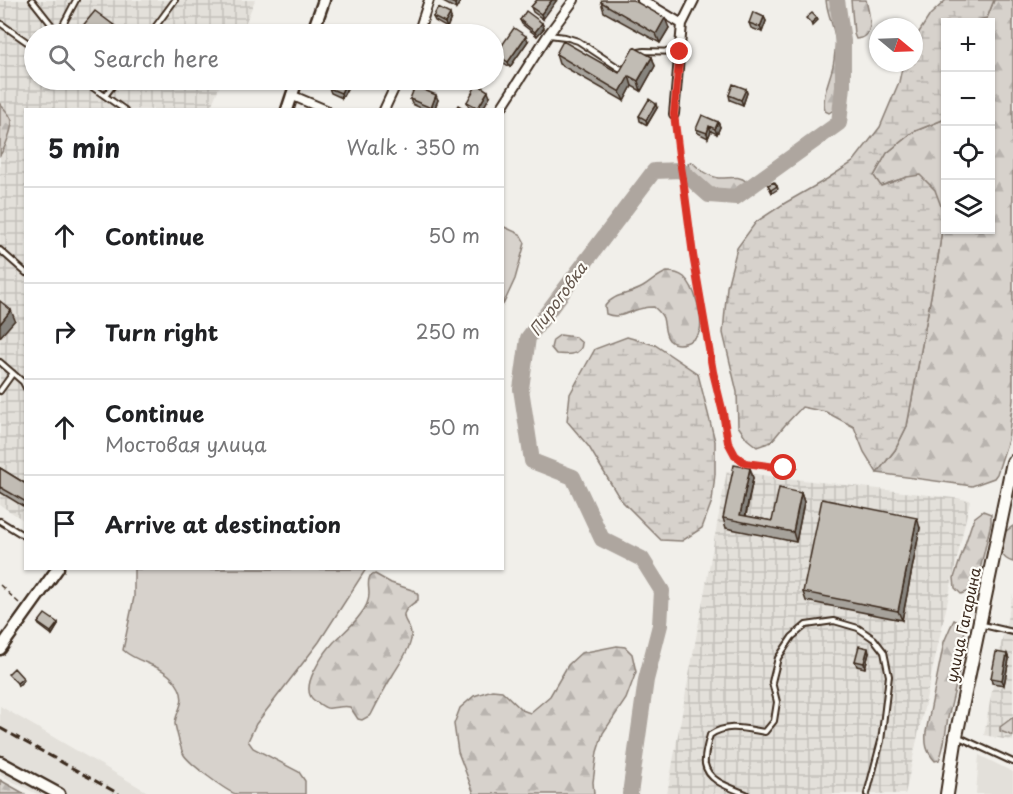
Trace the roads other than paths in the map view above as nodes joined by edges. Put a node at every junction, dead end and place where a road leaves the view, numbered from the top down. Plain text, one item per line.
1 (32, 0) edge
2 (76, 0) edge
3 (175, 0) edge
4 (324, 0) edge
5 (429, 0) edge
6 (574, 0) edge
7 (642, 0) edge
8 (694, 0) edge
9 (0, 23) edge
10 (50, 24) edge
11 (63, 24) edge
12 (157, 24) edge
13 (316, 24) edge
14 (421, 24) edge
15 (682, 24) junction
16 (548, 35) junction
17 (24, 40) edge
18 (680, 52) junction
19 (637, 53) edge
20 (628, 68) edge
21 (96, 90) edge
22 (110, 90) edge
23 (293, 90) edge
24 (393, 90) edge
25 (291, 95) junction
26 (105, 96) junction
27 (122, 108) edge
28 (288, 108) edge
29 (321, 108) edge
30 (385, 108) edge
31 (501, 108) edge
32 (674, 114) road end
33 (0, 250) edge
34 (24, 271) edge
35 (0, 362) edge
36 (13, 373) junction
37 (24, 384) edge
38 (0, 390) edge
39 (1013, 462) edge
40 (0, 521) edge
41 (24, 536) edge
42 (57, 570) edge
43 (979, 624) junction
44 (1013, 632) edge
45 (0, 649) edge
46 (956, 736) junction
47 (0, 762) edge
48 (1013, 762) edge
49 (59, 794) edge
50 (746, 794) edge
51 (867, 794) edge
52 (947, 794) edge

1 - 10 lane
2 - 11 lane
3 - 12 lane
4 - 13 main road
5 - 14 street
6 - 16 street
7 - 15 street
8 - 15 street
9 - 17 lane
15 - 18 street
16 - 20 lane
16 - 31 street
18 - 19 lane
18 - 32 street
21 - 26 lane
22 - 26 lane
23 - 25 main road
24 - 30 street
25 - 28 main road
25 - 29 street
26 - 27 lane
33 - 34 lane
35 - 36 lane
36 - 37 lane
36 - 38 lane
39 - 43 main road, улица Гагарина
40 - 41 lane
42 - 45 main road
43 - 44 lane
43 - 46 main road, улица Гагарина
46 - 48 lane
46 - 52 main road, улица Гагарина
47 - 49 main road
50 - 51 lane

